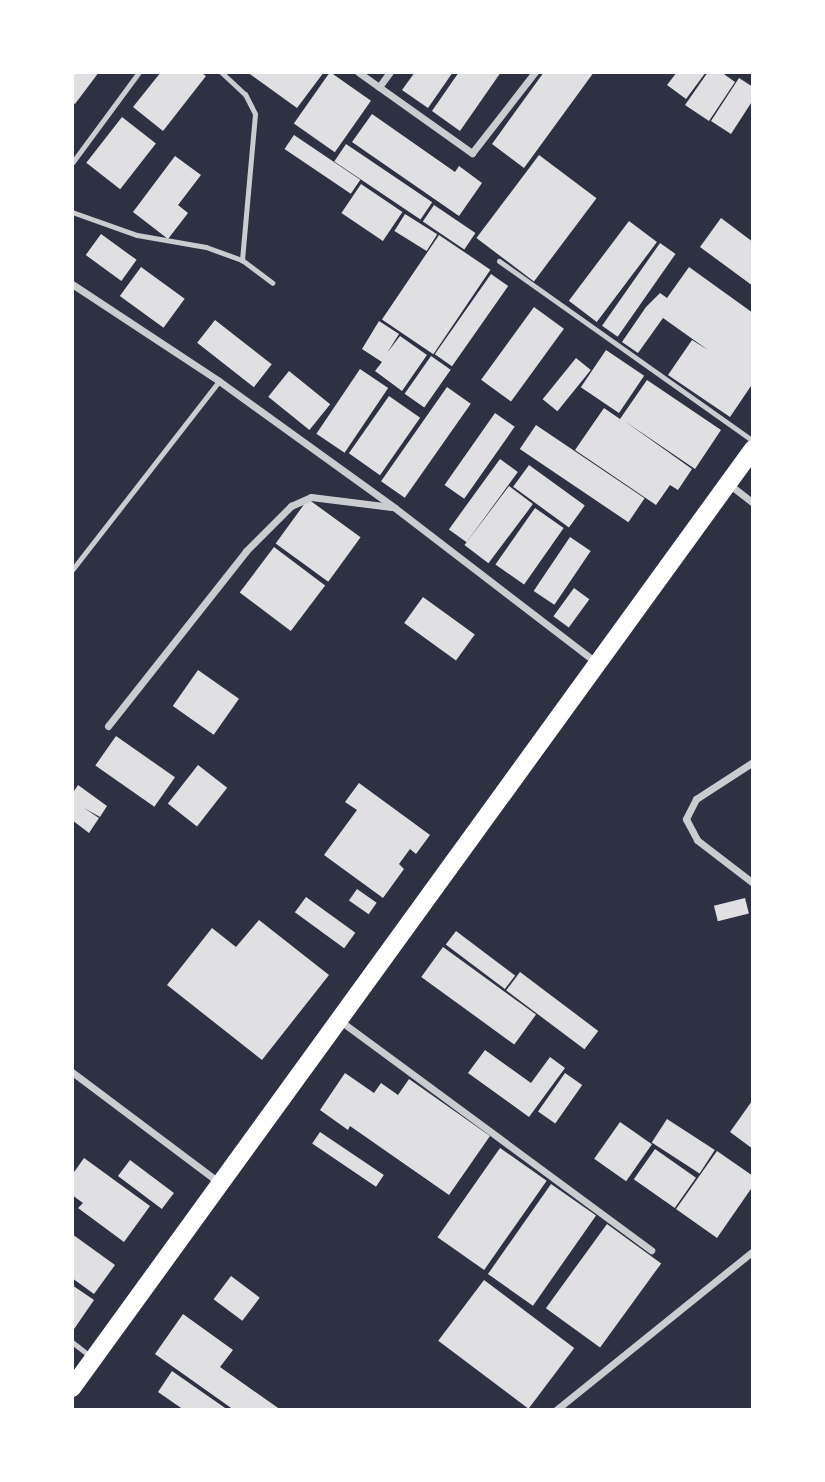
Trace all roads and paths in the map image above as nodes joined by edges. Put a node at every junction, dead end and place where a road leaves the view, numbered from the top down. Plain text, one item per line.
1 (139, 72) edge
2 (221, 72) edge
3 (358, 72) edge
4 (390, 72) edge
5 (535, 72) edge
6 (379, 87) junction
7 (72, 163) edge
8 (72, 212) edge
9 (242, 260) junction
10 (499, 261) dead end
11 (272, 283) dead end
12 (72, 284) edge
13 (219, 381) junction
14 (753, 441) edge
15 (753, 449) edge
16 (730, 485) junction
17 (753, 503) edge
18 (395, 508) junction
19 (72, 570) edge
20 (597, 663) junction
21 (108, 726) dead end
22 (753, 762) edge
23 (753, 883) edge
24 (338, 1020) junction
25 (72, 1072) edge
26 (220, 1183) junction
27 (651, 1250) dead end
28 (753, 1251) edge
29 (72, 1342) edge
30 (93, 1359) junction
31 (72, 1388) edge
32 (556, 1410) edge

1 - 7 lane
2 - 9 lane
3 - 6 street
4 - 6 street
5 - 6 street
8 - 9 lane
9 - 11 lane
10 - 14 lane
12 - 13 street
13 - 18 street
13 - 19 lane
15 - 16 main road
16 - 17 street
16 - 20 main road
18 - 20 street
18 - 21 street
20 - 24 main road
22 - 23 street
24 - 26 main road
24 - 27 street
25 - 26 street
26 - 30 main road
28 - 32 street
29 - 30 lane
30 - 31 main road

